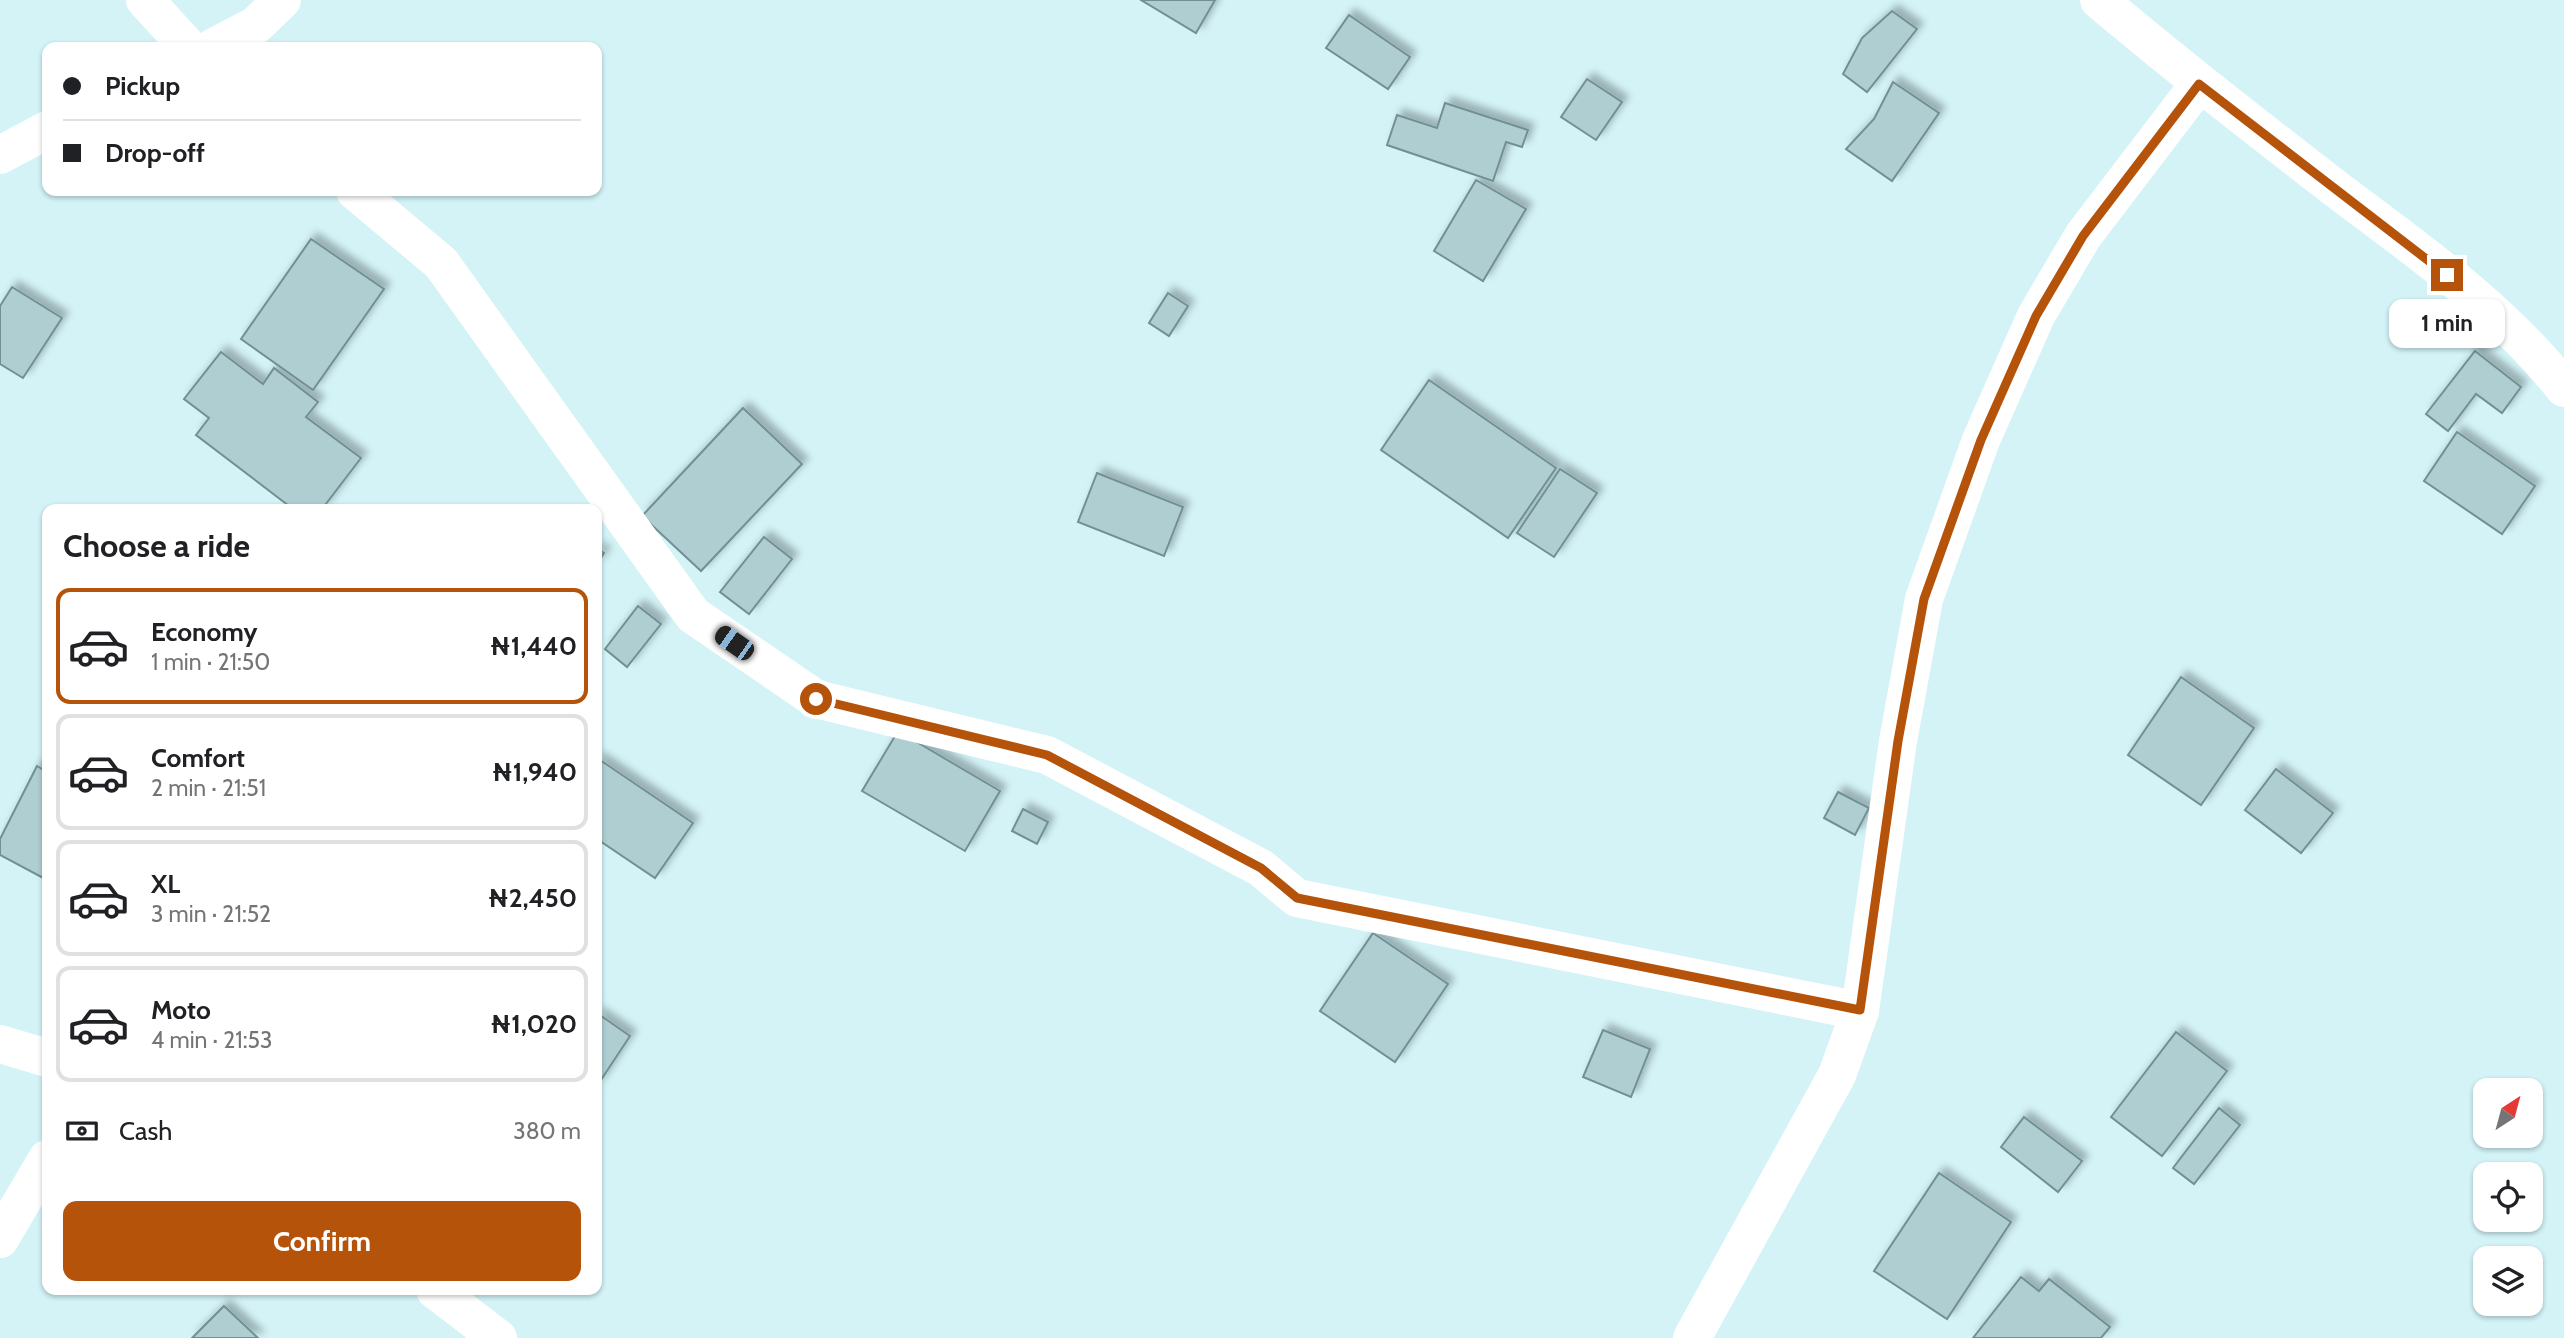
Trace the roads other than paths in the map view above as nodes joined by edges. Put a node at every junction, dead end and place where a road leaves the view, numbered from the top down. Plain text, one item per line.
1 (145, 0) edge
2 (282, 0) edge
3 (2099, 0) edge
4 (183, 42) edge
5 (224, 42) edge
6 (2199, 84) junction
7 (42, 133) edge
8 (0, 155) edge
9 (361, 196) edge
10 (2564, 388) edge
11 (1860, 1010) junction
12 (0, 1044) edge
13 (42, 1057) edge
14 (42, 1168) edge
15 (0, 1239) edge
16 (442, 1295) edge
17 (498, 1338) edge
18 (1692, 1338) edge

1 - 4 street
2 - 5 street
3 - 6 street
6 - 10 street
6 - 11 street
7 - 8 street
9 - 11 street
11 - 18 street
12 - 13 street
14 - 15 street
16 - 17 street

